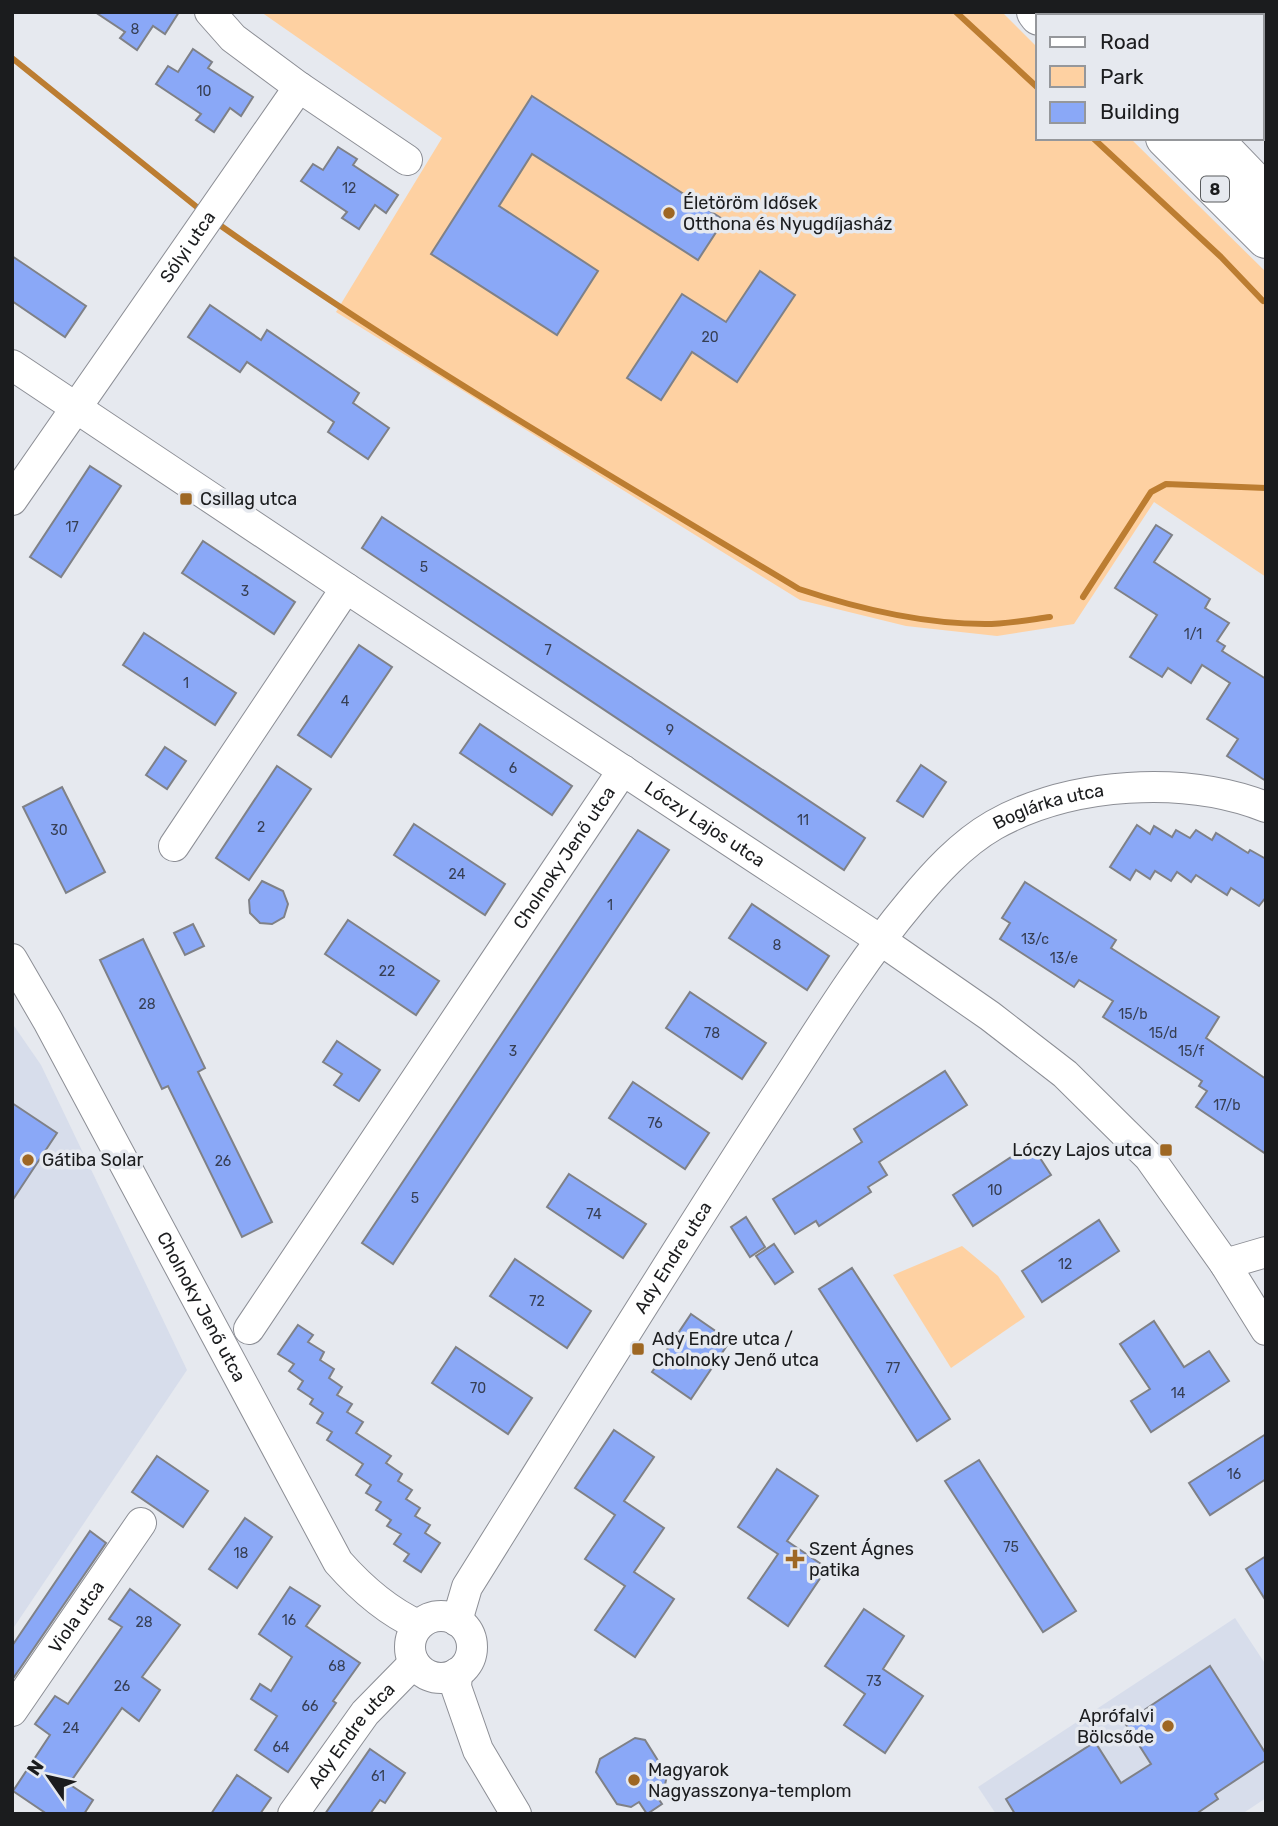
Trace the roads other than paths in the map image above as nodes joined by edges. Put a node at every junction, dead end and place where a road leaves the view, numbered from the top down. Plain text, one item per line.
1 (210, 12) edge
2 (299, 87) junction
3 (1167, 140) edge
4 (1214, 140) edge
5 (407, 160) dead end
6 (1266, 194) edge
7 (1266, 239) edge
8 (12, 365) edge
9 (76, 407) junction
10 (12, 500) edge
11 (346, 589) junction
12 (622, 770) junction
13 (1266, 807) edge
14 (174, 846) dead end
15 (879, 939) junction
16 (12, 960) edge
17 (1266, 1252) edge
18 (1225, 1264) junction
19 (249, 1329) dead end
20 (1266, 1330) edge
21 (141, 1523) dead end
22 (457, 1621) junction
23 (418, 1625) junction
24 (414, 1663) junction
25 (457, 1674) junction
26 (12, 1711) edge
27 (293, 1814) edge
28 (516, 1814) edge

1 - 2 street
2 - 5 street
2 - 9 street, Sólyi utca
3 - 7 main road, 8
4 - 6 main road, 8
8 - 9 street, Lóczy Lajos utca
9 - 10 street
9 - 11 street, Lóczy Lajos utca
11 - 12 street, Lóczy Lajos utca
11 - 14 street
12 - 15 street, Lóczy Lajos utca
12 - 19 street, Cholnoky Jenő utca
13 - 15 street, Boglárka utca
15 - 18 street, Lóczy Lajos utca
15 - 22 street, Ady Endre utca
16 - 23 street, Cholnoky Jenő utca
17 - 18 street
18 - 20 street, Lóczy Lajos utca
21 - 26 street, Viola utca
22 - 23 street
22 - 25 street
23 - 24 street
24 - 25 street
24 - 27 street, Ady Endre utca
25 - 28 street

